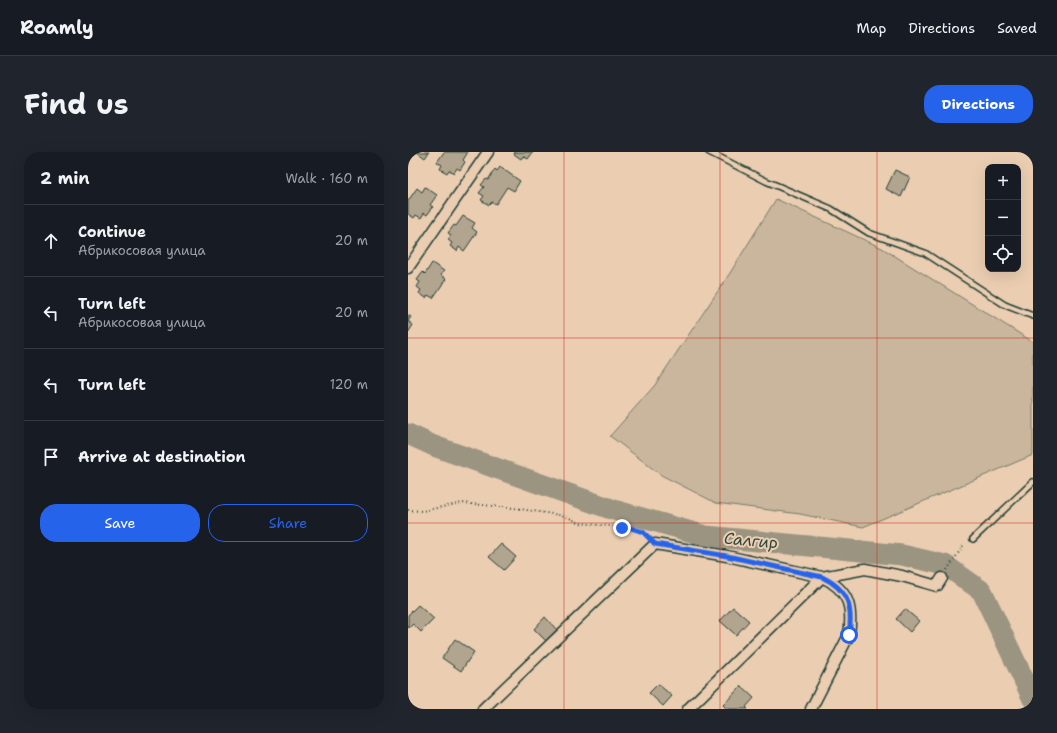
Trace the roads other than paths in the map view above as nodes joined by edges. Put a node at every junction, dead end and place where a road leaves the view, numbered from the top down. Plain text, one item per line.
1 (488, 152) edge
2 (709, 152) edge
3 (408, 268) edge
4 (1033, 316) edge
5 (1033, 482) edge
6 (973, 539) dead end
7 (822, 577) junction
8 (942, 578) road end
9 (483, 709) edge
10 (688, 709) edge
11 (811, 709) edge

1 - 3 street
2 - 4 lane
5 - 6 lane
7 - 8 street
7 - 9 street
7 - 10 street
7 - 11 street

